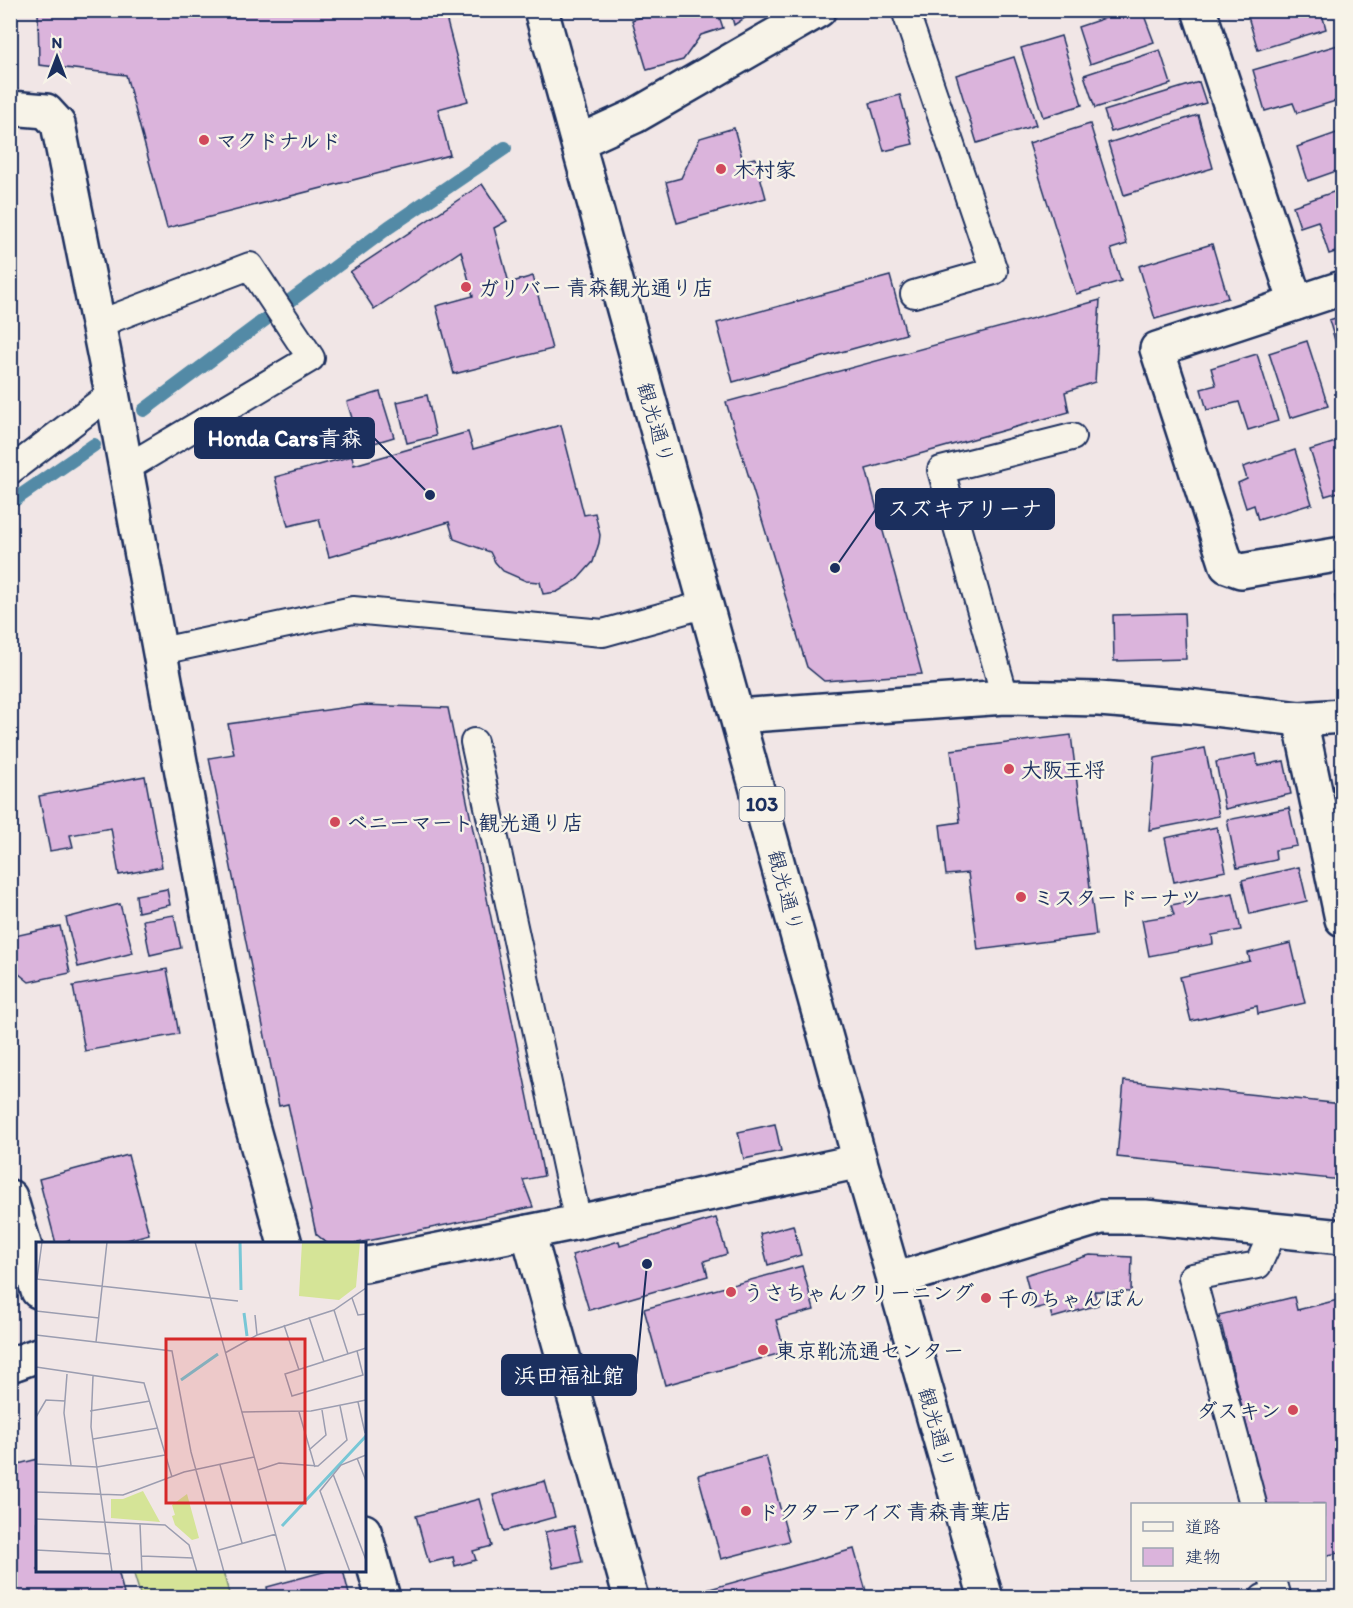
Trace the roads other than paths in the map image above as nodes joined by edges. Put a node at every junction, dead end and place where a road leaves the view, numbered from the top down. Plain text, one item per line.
1 (541, 10) edge
2 (819, 10) edge
3 (905, 10) edge
4 (1199, 10) edge
5 (10, 108) edge
6 (578, 142) junction
7 (1342, 288) edge
8 (914, 294) dead end
9 (1296, 303) junction
10 (98, 324) junction
11 (112, 393) junction
12 (1072, 437) dead end
13 (126, 468) junction
14 (10, 471) edge
15 (1342, 554) edge
16 (707, 604) junction
17 (161, 651) junction
18 (1005, 697) junction
19 (738, 717) junction
20 (1342, 717) edge
21 (1300, 719) junction
22 (474, 742) dead end
23 (1342, 919) edge
24 (860, 1161) junction
25 (10, 1197) edge
26 (578, 1222) junction
27 (1274, 1230) junction
28 (528, 1232) junction
29 (1342, 1237) edge
30 (284, 1242) edge
31 (366, 1265) edge
32 (894, 1280) junction
33 (36, 1284) edge
34 (36, 1355) edge
35 (10, 1365) edge
36 (1253, 1503) edge
37 (366, 1538) edge
38 (1273, 1581) edge
39 (383, 1598) edge
40 (631, 1598) edge
41 (987, 1598) edge
42 (1263, 1598) edge

1 - 6 main road, 観光通り / 103
2 - 6 main road
3 - 8 lane
4 - 9 main road
5 - 10 main road
6 - 16 main road, 観光通り / 103
7 - 9 main road
9 - 15 main road
10 - 11 main road
10 - 13 lane
11 - 13 main road
11 - 14 lane
12 - 18 lane
13 - 17 main road
16 - 17 lane
16 - 19 main road, 観光通り / 103
17 - 30 main road
18 - 19 main road
18 - 21 main road
19 - 24 main road, 観光通り / 103
20 - 21 main road
21 - 23 main road
22 - 26 lane
24 - 26 main road
24 - 32 main road, 観光通り / 103
25 - 33 main road
26 - 28 main road
27 - 29 main road
27 - 32 main road
27 - 36 lane
28 - 31 main road
28 - 40 main road
32 - 41 main road, 観光通り / 103
34 - 35 main road
37 - 39 main road
38 - 42 lane

